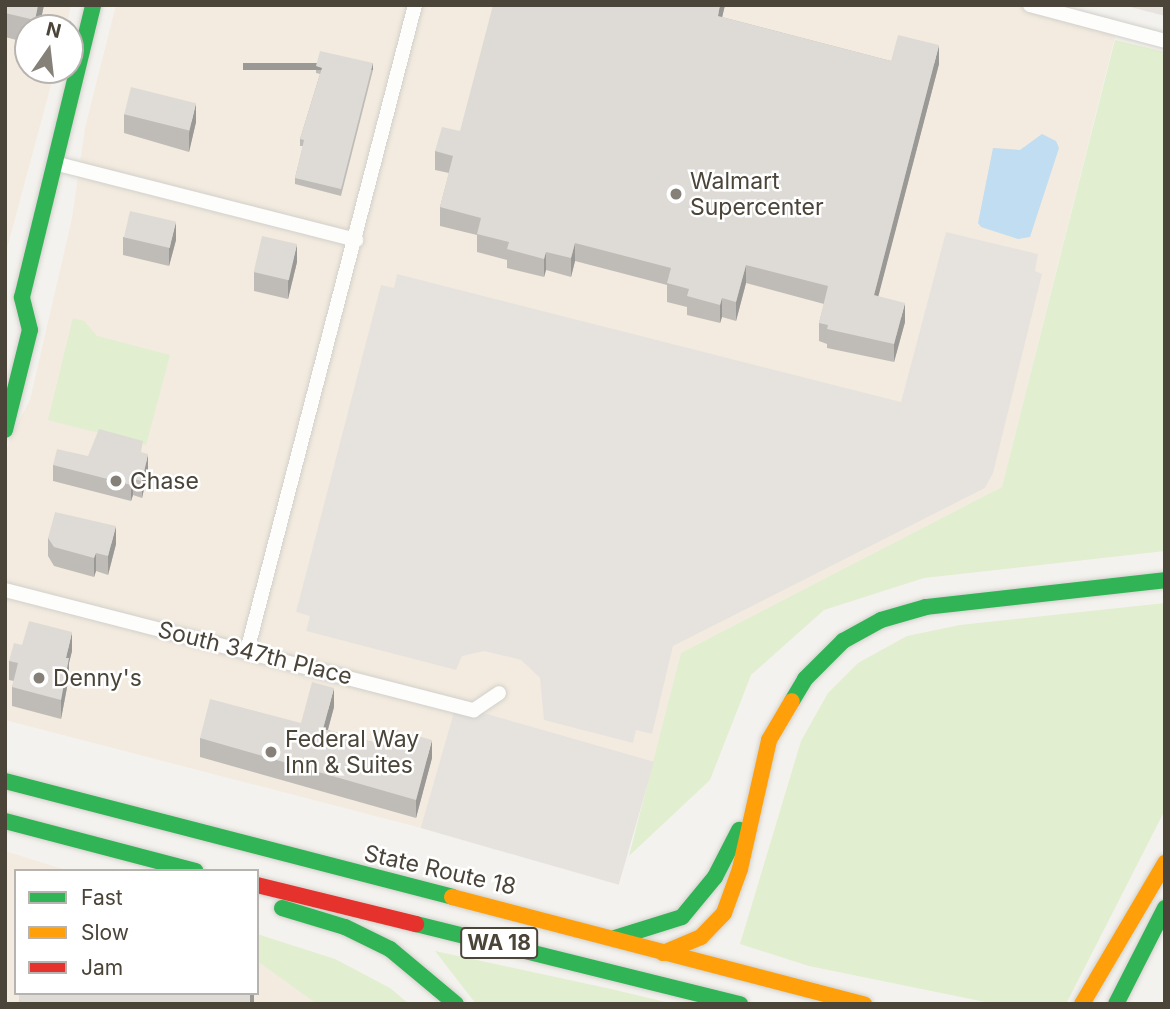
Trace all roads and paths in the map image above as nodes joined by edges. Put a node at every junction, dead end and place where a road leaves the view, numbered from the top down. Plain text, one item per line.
1 (93, 5) edge
2 (415, 5) edge
3 (1030, 5) edge
4 (1165, 41) edge
5 (54, 163) junction
6 (356, 240) junction
7 (22, 297) junction
8 (5, 313) edge
9 (5, 430) edge
10 (1165, 580) edge
11 (5, 590) edge
12 (247, 651) junction
13 (499, 693) dead end
14 (6, 781) edge
15 (757, 796) junction
16 (6, 821) edge
17 (1165, 863) edge
18 (186, 869) edge
19 (259, 885) edge
20 (259, 900) edge
21 (1165, 908) edge
22 (610, 939) junction
23 (663, 953) junction
24 (1085, 999) edge
25 (456, 1004) edge
26 (740, 1004) edge
27 (864, 1004) edge
28 (1116, 1004) edge

1 - 5 main road
2 - 6 street
3 - 4 street
5 - 6 street
5 - 7 main road
6 - 12 street
7 - 8 main road
7 - 9 main road
10 - 15 main road
11 - 12 street, South 347th Place
12 - 13 street, South 347th Place
14 - 22 main road, State Route 18 / WA 18
15 - 22 main road
15 - 23 main road
16 - 18 main road
17 - 24 main road
19 - 26 main road, WA 18
20 - 25 main road
21 - 28 main road
22 - 23 main road, State Route 18 / WA 18
23 - 27 main road, State Route 18 / WA 18

